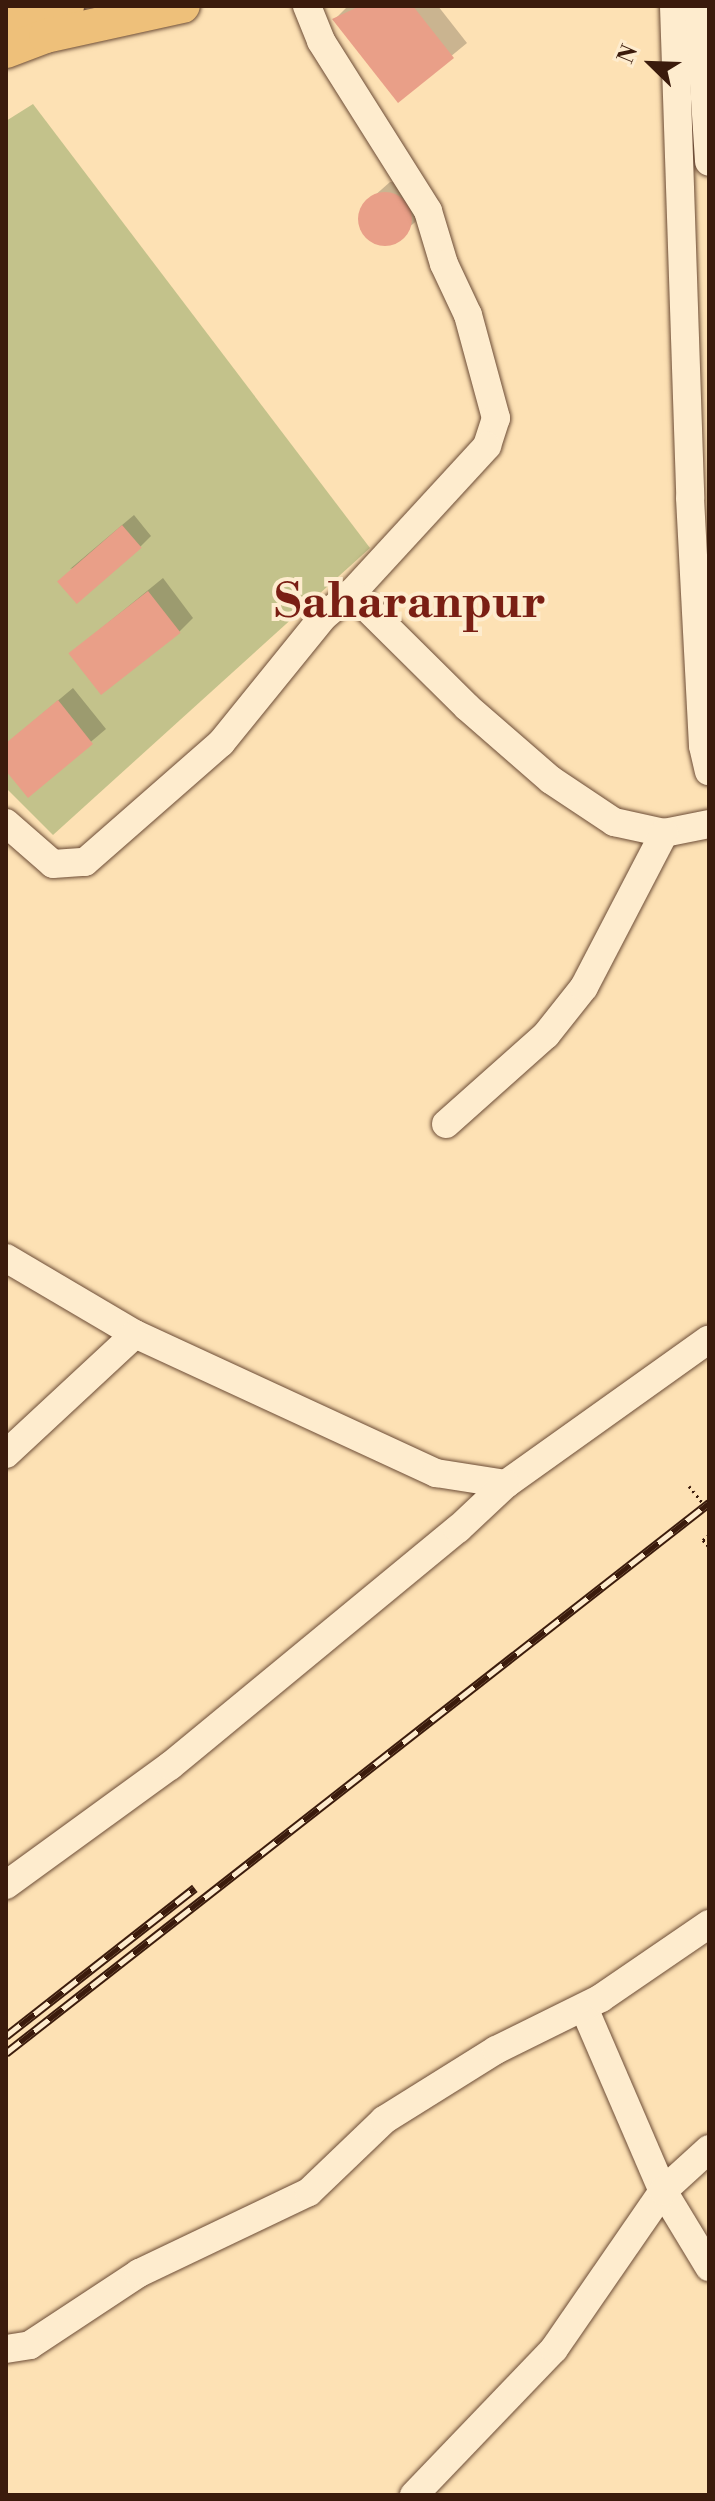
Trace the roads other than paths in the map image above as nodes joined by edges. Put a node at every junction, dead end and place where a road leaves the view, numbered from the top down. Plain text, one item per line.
1 (67, 6) edge
2 (183, 6) edge
3 (307, 6) edge
4 (674, 6) edge
5 (699, 6) edge
6 (129, 13) edge
7 (6, 25) edge
8 (6, 51) edge
9 (706, 61) edge
10 (709, 154) edge
11 (709, 162) edge
12 (352, 593) junction
13 (709, 771) edge
14 (6, 823) edge
15 (709, 824) edge
16 (664, 833) junction
17 (446, 1124) dead end
18 (6, 1258) edge
19 (135, 1334) junction
20 (709, 1339) edge
21 (6, 1454) edge
22 (506, 1484) junction
23 (6, 1885) edge
24 (709, 1924) edge
25 (584, 2008) junction
26 (709, 2149) edge
27 (663, 2191) junction
28 (709, 2267) edge
29 (6, 2349) edge
30 (414, 2495) edge

1 - 7 main road
2 - 6 main road
3 - 12 street
4 - 13 street
5 - 9 street
6 - 8 main road
9 - 10 street
10 - 11 street
12 - 14 street
12 - 16 street
15 - 16 street
16 - 17 street
18 - 19 street
19 - 21 street
19 - 22 street
20 - 22 street
22 - 23 street
24 - 25 street
25 - 27 street
25 - 29 street
26 - 27 street
27 - 28 street
27 - 30 street

